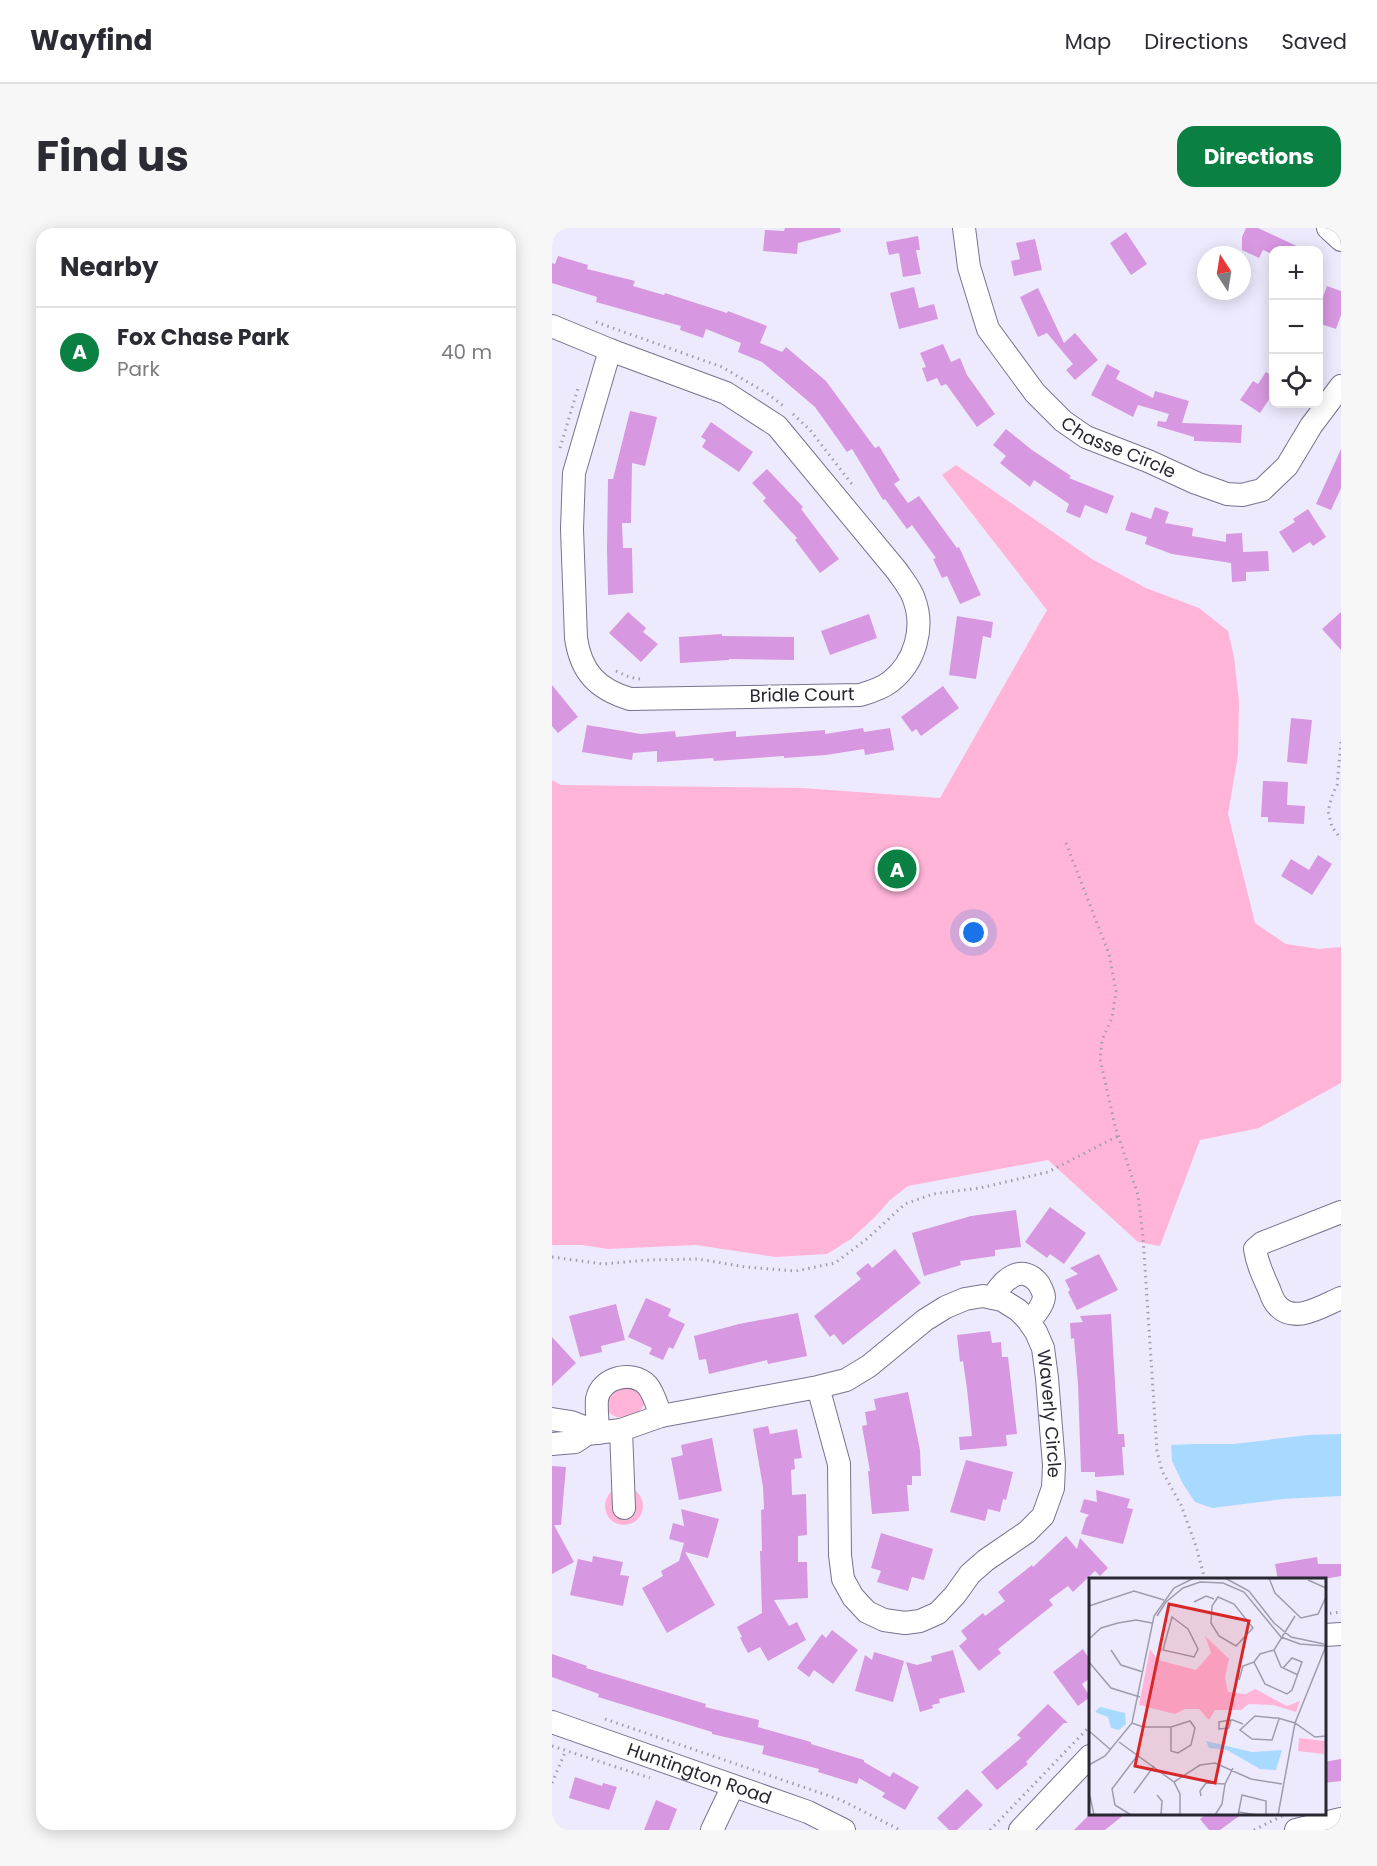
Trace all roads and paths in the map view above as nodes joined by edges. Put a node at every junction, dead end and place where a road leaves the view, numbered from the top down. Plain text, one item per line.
1 (964, 228) edge
2 (1328, 228) edge
3 (1341, 240) edge
4 (593, 321) dead end
5 (552, 326) edge
6 (610, 350) junction
7 (1341, 386) edge
8 (578, 387) dead end
9 (560, 450) dead end
10 (859, 494) dead end
11 (610, 667) dead end
12 (643, 680) dead end
13 (1341, 742) edge
14 (1341, 839) edge
15 (1066, 843) dead end
16 (1118, 1136) junction
17 (1341, 1212) edge
18 (552, 1257) edge
19 (993, 1298) junction
20 (1341, 1298) edge
21 (1029, 1322) junction
22 (818, 1387) junction
23 (661, 1416) junction
24 (552, 1419) edge
25 (621, 1430) junction
26 (593, 1433) junction
27 (552, 1444) edge
28 (624, 1508) dead end
29 (1204, 1578) edge
30 (1341, 1612) edge
31 (1326, 1614) edge
32 (1341, 1634) edge
33 (1326, 1635) edge
34 (601, 1718) dead end
35 (1089, 1727) edge
36 (559, 1735) edge
37 (552, 1746) edge
38 (1089, 1757) edge
39 (637, 1774) dead end
40 (552, 1783) edge
41 (733, 1786) junction
42 (1284, 1815) edge
43 (1341, 1819) edge
44 (712, 1830) edge
45 (844, 1830) edge
46 (900, 1830) edge
47 (990, 1830) edge
48 (1020, 1830) edge
49 (1254, 1830) edge
50 (1296, 1830) edge

1 - 7 street, Chasse Circle
2 - 3 street
4 - 10 path
5 - 6 street, Bridle Court
6 - 6 street, Bridle Court
8 - 9 path
11 - 12 path
13 - 14 path
15 - 16 path
16 - 18 path
16 - 29 path
17 - 20 street
19 - 21 street, Waverly Circle
19 - 21 street
19 - 22 street
21 - 22 street, Waverly Circle
22 - 23 street
23 - 25 street
23 - 26 street
24 - 26 street
25 - 26 street
25 - 28 street
26 - 27 street
30 - 31 path
32 - 33 street
34 - 46 path
35 - 47 path
36 - 37 path
36 - 39 path
36 - 40 path
36 - 41 street, Huntington Road
38 - 48 street
41 - 44 street
41 - 45 street, Huntington Road
42 - 49 path
43 - 50 street

